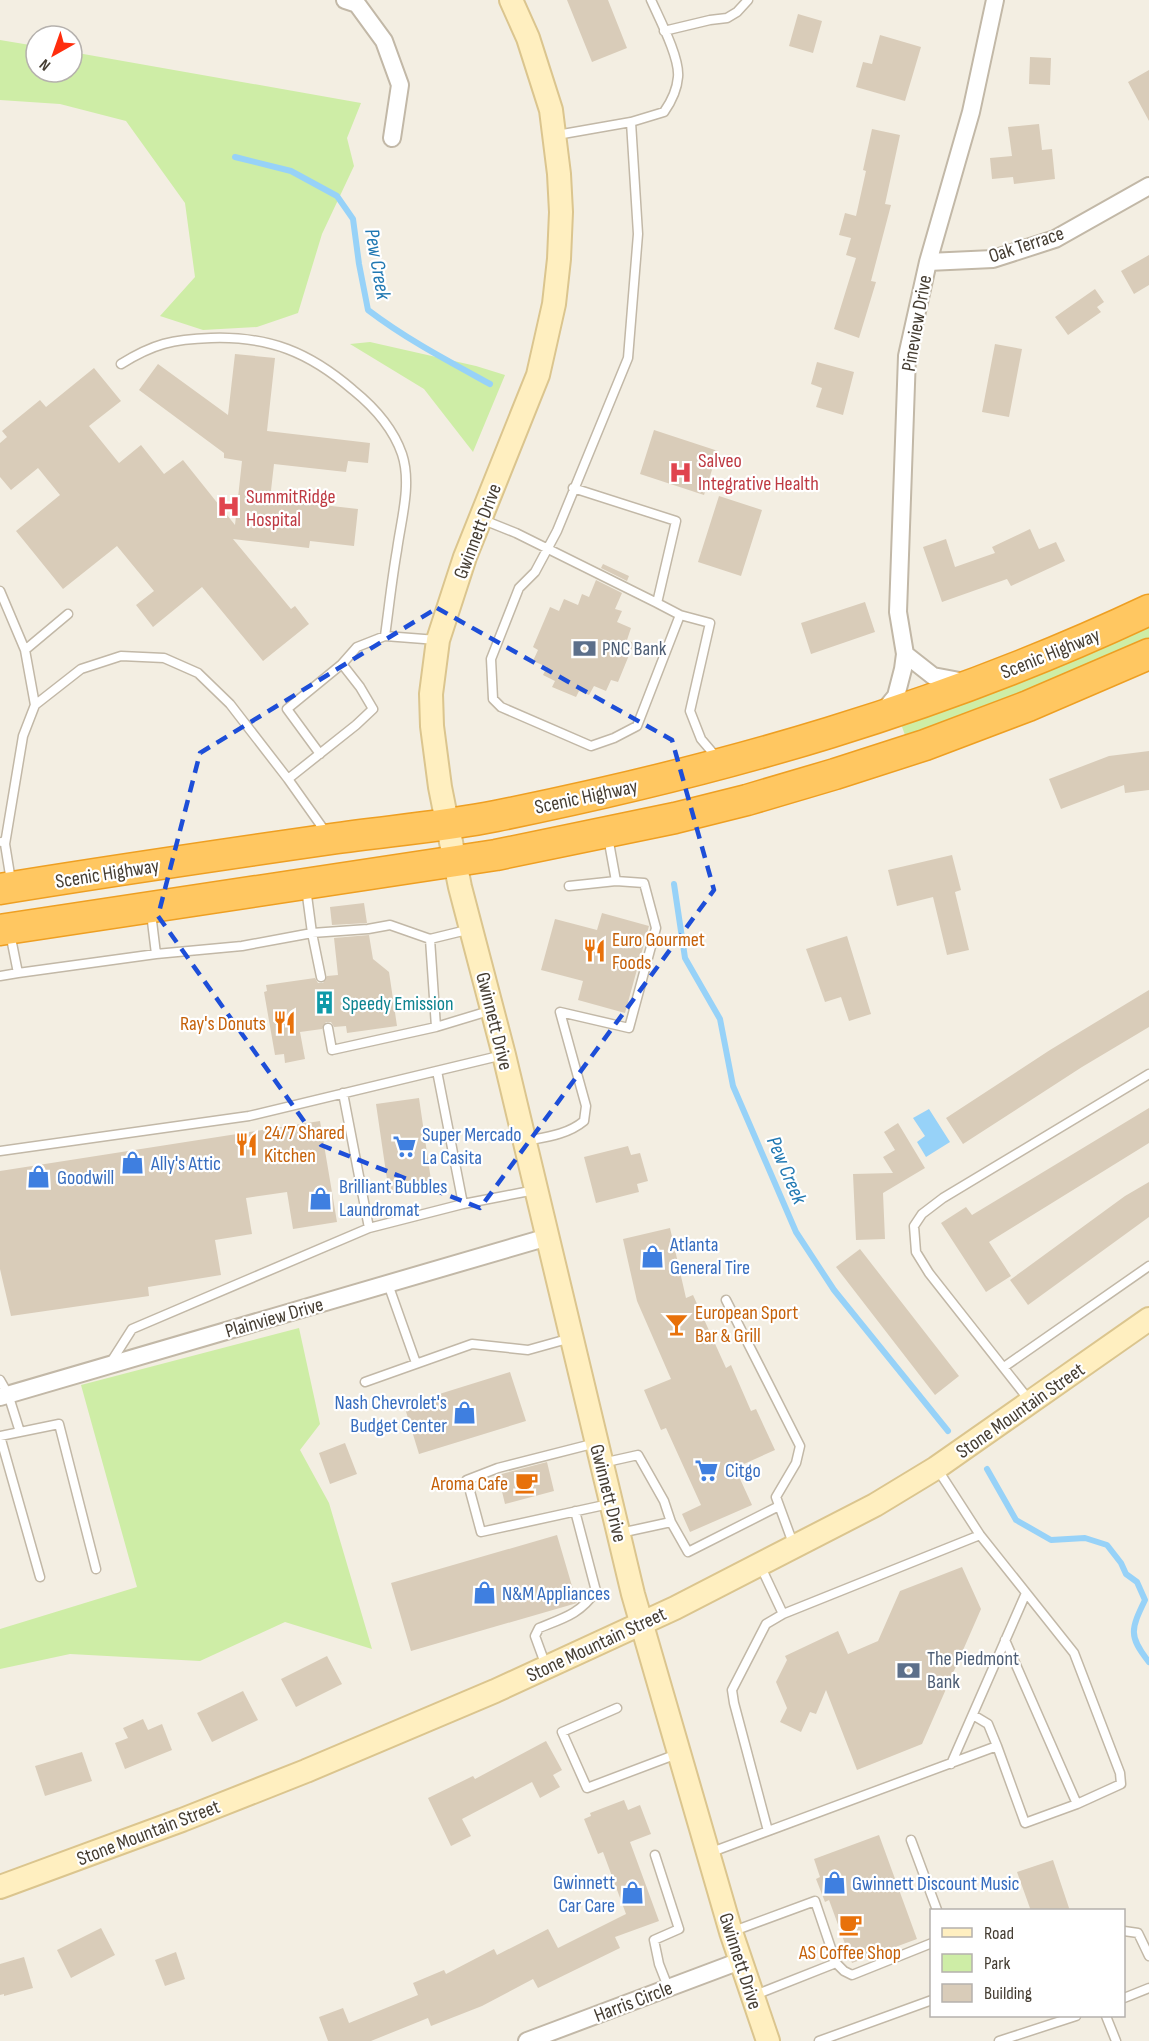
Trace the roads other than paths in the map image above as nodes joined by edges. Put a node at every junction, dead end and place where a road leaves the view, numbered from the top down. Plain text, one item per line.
1 (345, 0) edge
2 (511, 0) edge
3 (651, 0) edge
4 (748, 0) edge
5 (995, 0) edge
6 (664, 31) junction
7 (631, 122) junction
8 (555, 135) junction
9 (392, 138) dead end
10 (1149, 186) edge
11 (928, 262) junction
12 (121, 364) dead end
13 (573, 488) junction
14 (480, 519) junction
15 (547, 549) junction
16 (0, 591) edge
17 (657, 603) junction
18 (1149, 610) edge
19 (68, 614) dead end
20 (680, 615) junction
21 (385, 636) junction
22 (438, 640) junction
23 (25, 650) junction
24 (905, 654) junction
25 (1149, 654) edge
26 (342, 664) junction
27 (974, 684) junction
28 (35, 705) junction
29 (876, 719) junction
30 (320, 754) junction
31 (722, 764) junction
32 (288, 779) junction
33 (447, 824) junction
34 (607, 833) junction
35 (330, 839) junction
36 (2, 842) edge
37 (454, 861) junction
38 (616, 881) junction
39 (305, 883) junction
40 (568, 886) dead end
41 (6, 888) edge
42 (150, 907) junction
43 (4, 929) edge
44 (472, 929) junction
45 (312, 933) junction
46 (430, 939) junction
47 (156, 954) junction
48 (18, 973) junction
49 (0, 976) edge
50 (321, 977) dead end
51 (493, 1010) junction
52 (436, 1027) junction
53 (328, 1028) dead end
54 (504, 1055) junction
55 (437, 1071) junction
56 (1149, 1074) edge
57 (343, 1093) junction
58 (525, 1141) junction
59 (0, 1151) edge
60 (536, 1190) junction
61 (463, 1204) junction
62 (369, 1228) junction
63 (548, 1237) junction
64 (1149, 1266) edge
65 (388, 1284) junction
66 (726, 1300) dead end
67 (1149, 1319) edge
68 (572, 1338) junction
69 (416, 1363) junction
70 (109, 1365) junction
71 (1005, 1366) junction
72 (365, 1382) dead end
73 (3, 1390) edge
74 (1032, 1403) junction
75 (20, 1432) junction
76 (599, 1453) junction
77 (936, 1468) junction
78 (611, 1503) junction
79 (779, 1506) junction
80 (575, 1511) junction
81 (671, 1522) junction
82 (619, 1533) junction
83 (980, 1535) junction
84 (794, 1547) junction
85 (760, 1564) junction
86 (96, 1569) dead end
87 (40, 1577) dead end
88 (1026, 1593) junction
89 (783, 1614) junction
90 (641, 1624) junction
91 (1005, 1640) junction
92 (546, 1667) junction
93 (617, 1708) dead end
94 (973, 1714) junction
95 (997, 1746) junction
96 (679, 1753) junction
97 (951, 1764) junction
98 (1077, 1804) junction
99 (768, 1831) junction
100 (911, 1840) dead end
101 (708, 1853) junction
102 (655, 1855) dead end
103 (0, 1887) edge
104 (936, 1909) edge
105 (1125, 1931) edge
106 (731, 1932) junction
107 (930, 1944) edge
108 (1149, 1956) edge
109 (740, 1961) junction
110 (836, 1962) junction
111 (668, 1988) junction
112 (1149, 1988) edge
113 (752, 1997) junction
114 (1125, 1998) edge
115 (930, 2001) edge
116 (1073, 2017) edge
117 (1106, 2017) edge
118 (527, 2041) edge
119 (768, 2041) edge
120 (819, 2041) edge
121 (999, 2041) edge
122 (1116, 2041) edge

1 - 9 street
2 - 8 street, Gwinnett Drive
3 - 6 lane
4 - 6 lane
5 - 11 street, Pineview Drive
6 - 7 lane
7 - 8 lane
7 - 13 lane
8 - 14 street, Gwinnett Drive
10 - 11 street, Oak Terrace
11 - 24 street, Pineview Drive
12 - 21 lane
13 - 15 lane
13 - 17 lane
14 - 15 lane
14 - 22 street, Gwinnett Drive
15 - 17 lane
15 - 20 lane
16 - 23 lane
17 - 20 lane
18 - 27 highway, Scenic Highway
19 - 23 lane
20 - 31 lane
21 - 22 lane
21 - 26 lane
22 - 33 street, Gwinnett Drive
23 - 28 lane
24 - 27 street
24 - 29 street
25 - 34 highway, Scenic Highway
26 - 30 lane
26 - 30 lane
27 - 29 highway, Scenic Highway
28 - 32 lane
28 - 36 lane
29 - 31 highway, Scenic Highway
30 - 32 lane
31 - 33 highway, Scenic Highway
32 - 35 lane
33 - 35 highway, Scenic Highway
33 - 37 street, Gwinnett Drive
34 - 37 highway, Scenic Highway
34 - 38 lane
35 - 41 highway, Scenic Highway
36 - 41 lane
37 - 39 highway, Scenic Highway
37 - 44 street, Gwinnett Drive
38 - 40 lane
38 - 58 lane
39 - 42 highway, Scenic Highway
39 - 45 lane
42 - 43 highway, Scenic Highway
42 - 47 lane
43 - 48 lane
44 - 46 lane
44 - 51 street, Gwinnett Drive
45 - 46 lane
45 - 47 lane
45 - 50 lane
46 - 52 lane
47 - 48 lane
48 - 49 lane
51 - 52 lane
51 - 54 street, Gwinnett Drive
52 - 53 lane
54 - 55 lane
54 - 58 street, Gwinnett Drive
55 - 57 lane
55 - 61 lane
56 - 71 lane
57 - 59 lane
57 - 62 lane
58 - 60 street, Gwinnett Drive
60 - 61 lane
60 - 63 street, Gwinnett Drive
61 - 62 lane
62 - 70 lane
63 - 65 street, Plainview Drive
63 - 68 street, Gwinnett Drive
64 - 71 lane
65 - 69 lane
65 - 70 street, Plainview Drive
66 - 79 lane
67 - 74 street, Stone Mountain Street
68 - 69 lane
68 - 76 street, Gwinnett Drive
69 - 72 lane
70 - 73 street, Plainview Drive
71 - 74 lane
73 - 75 lane
74 - 77 street, Stone Mountain Street
75 - 86 lane
75 - 87 lane
76 - 78 street, Gwinnett Drive
76 - 80 lane
76 - 81 lane
77 - 83 lane
77 - 84 street, Stone Mountain Street
78 - 80 lane
78 - 82 street, Gwinnett Drive
79 - 81 lane
79 - 84 lane
80 - 92 lane
81 - 82 lane
82 - 90 street, Gwinnett Drive
83 - 88 lane
83 - 89 lane
84 - 85 street, Stone Mountain Street
85 - 89 lane
85 - 90 street, Stone Mountain Street
88 - 91 lane
88 - 98 lane
89 - 99 lane
90 - 92 street, Stone Mountain Street
90 - 96 street, Gwinnett Drive
91 - 94 lane
91 - 98 lane
92 - 103 street, Stone Mountain Street
93 - 96 lane
94 - 95 lane
94 - 97 lane
95 - 97 lane
95 - 98 lane
96 - 101 street, Gwinnett Drive
97 - 99 lane
99 - 101 lane
100 - 104 lane
101 - 106 street, Gwinnett Drive
102 - 111 lane
105 - 108 lane
106 - 109 street, Gwinnett Drive
106 - 110 lane
107 - 110 lane
109 - 111 street, Harris Circle
109 - 113 street, Gwinnett Drive
110 - 113 lane
111 - 118 street, Harris Circle
112 - 114 lane
113 - 119 street, Gwinnett Drive
115 - 120 lane
116 - 121 lane
117 - 122 lane

